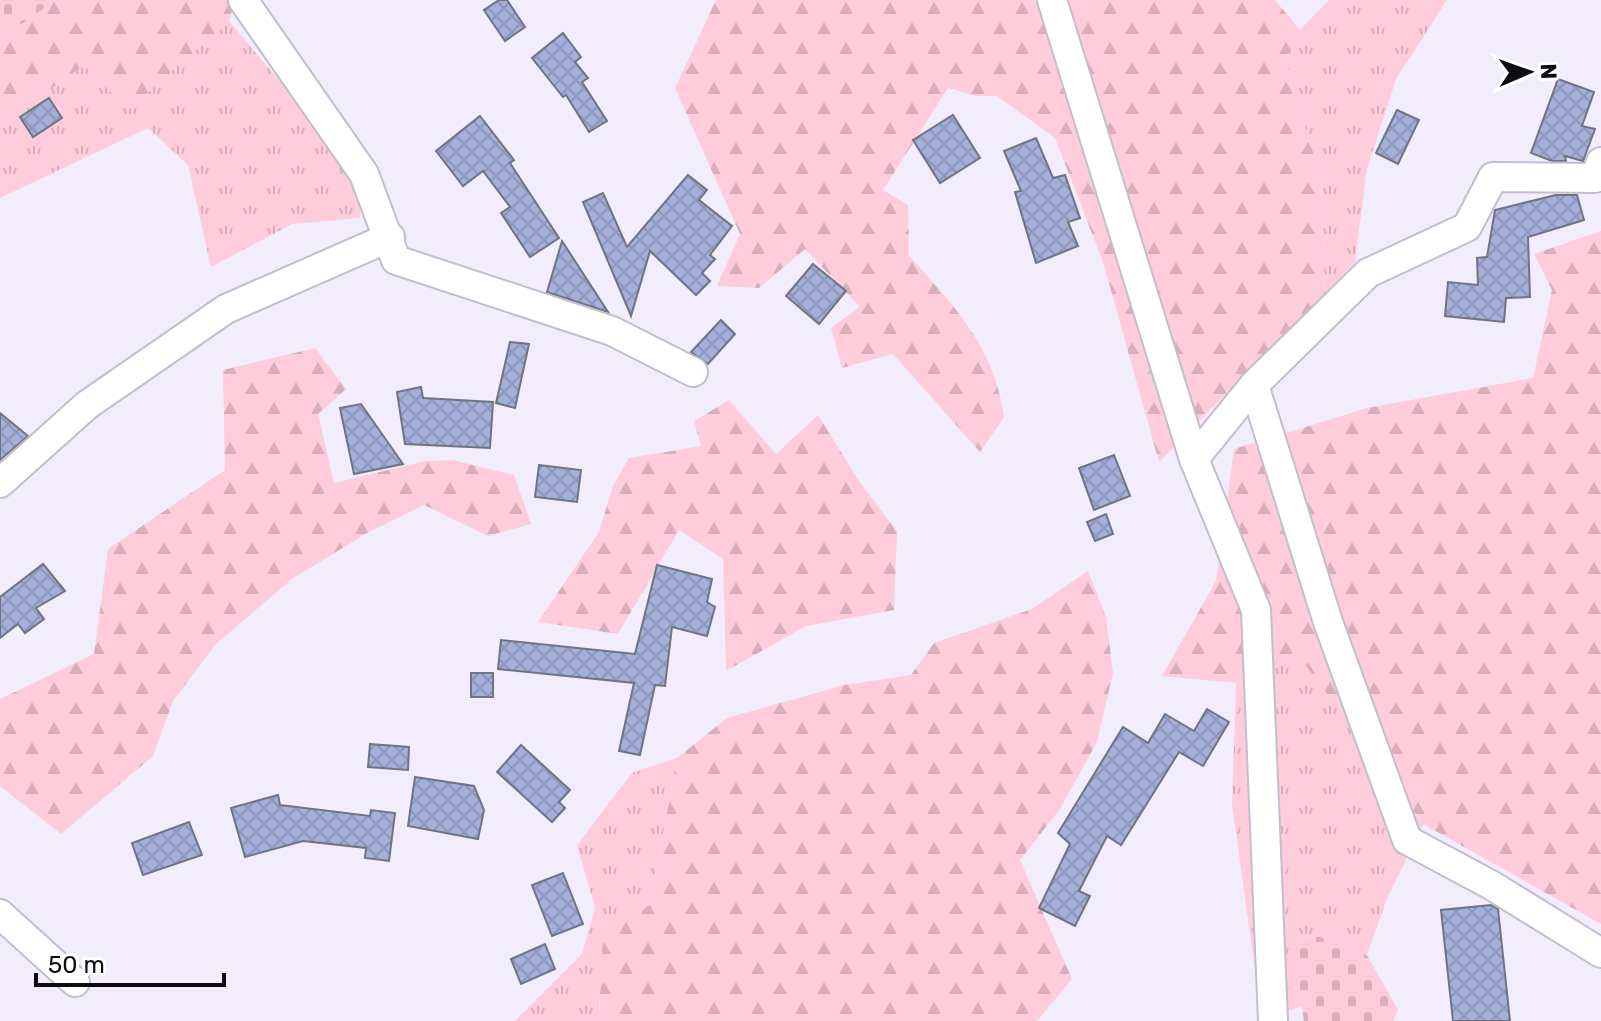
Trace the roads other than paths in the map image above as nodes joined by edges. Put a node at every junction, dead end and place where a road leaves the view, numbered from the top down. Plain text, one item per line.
1 (243, 0) edge
2 (1052, 0) edge
3 (1601, 162) edge
4 (390, 237) junction
5 (693, 372) dead end
6 (1254, 385) junction
7 (1194, 459) junction
8 (0, 483) edge
9 (0, 914) edge
10 (1601, 953) edge
11 (75, 982) dead end
12 (1273, 1021) edge

1 - 4 street
2 - 7 street
3 - 6 street
4 - 5 street
4 - 8 street
6 - 7 street
6 - 10 street
7 - 12 street
9 - 11 street

